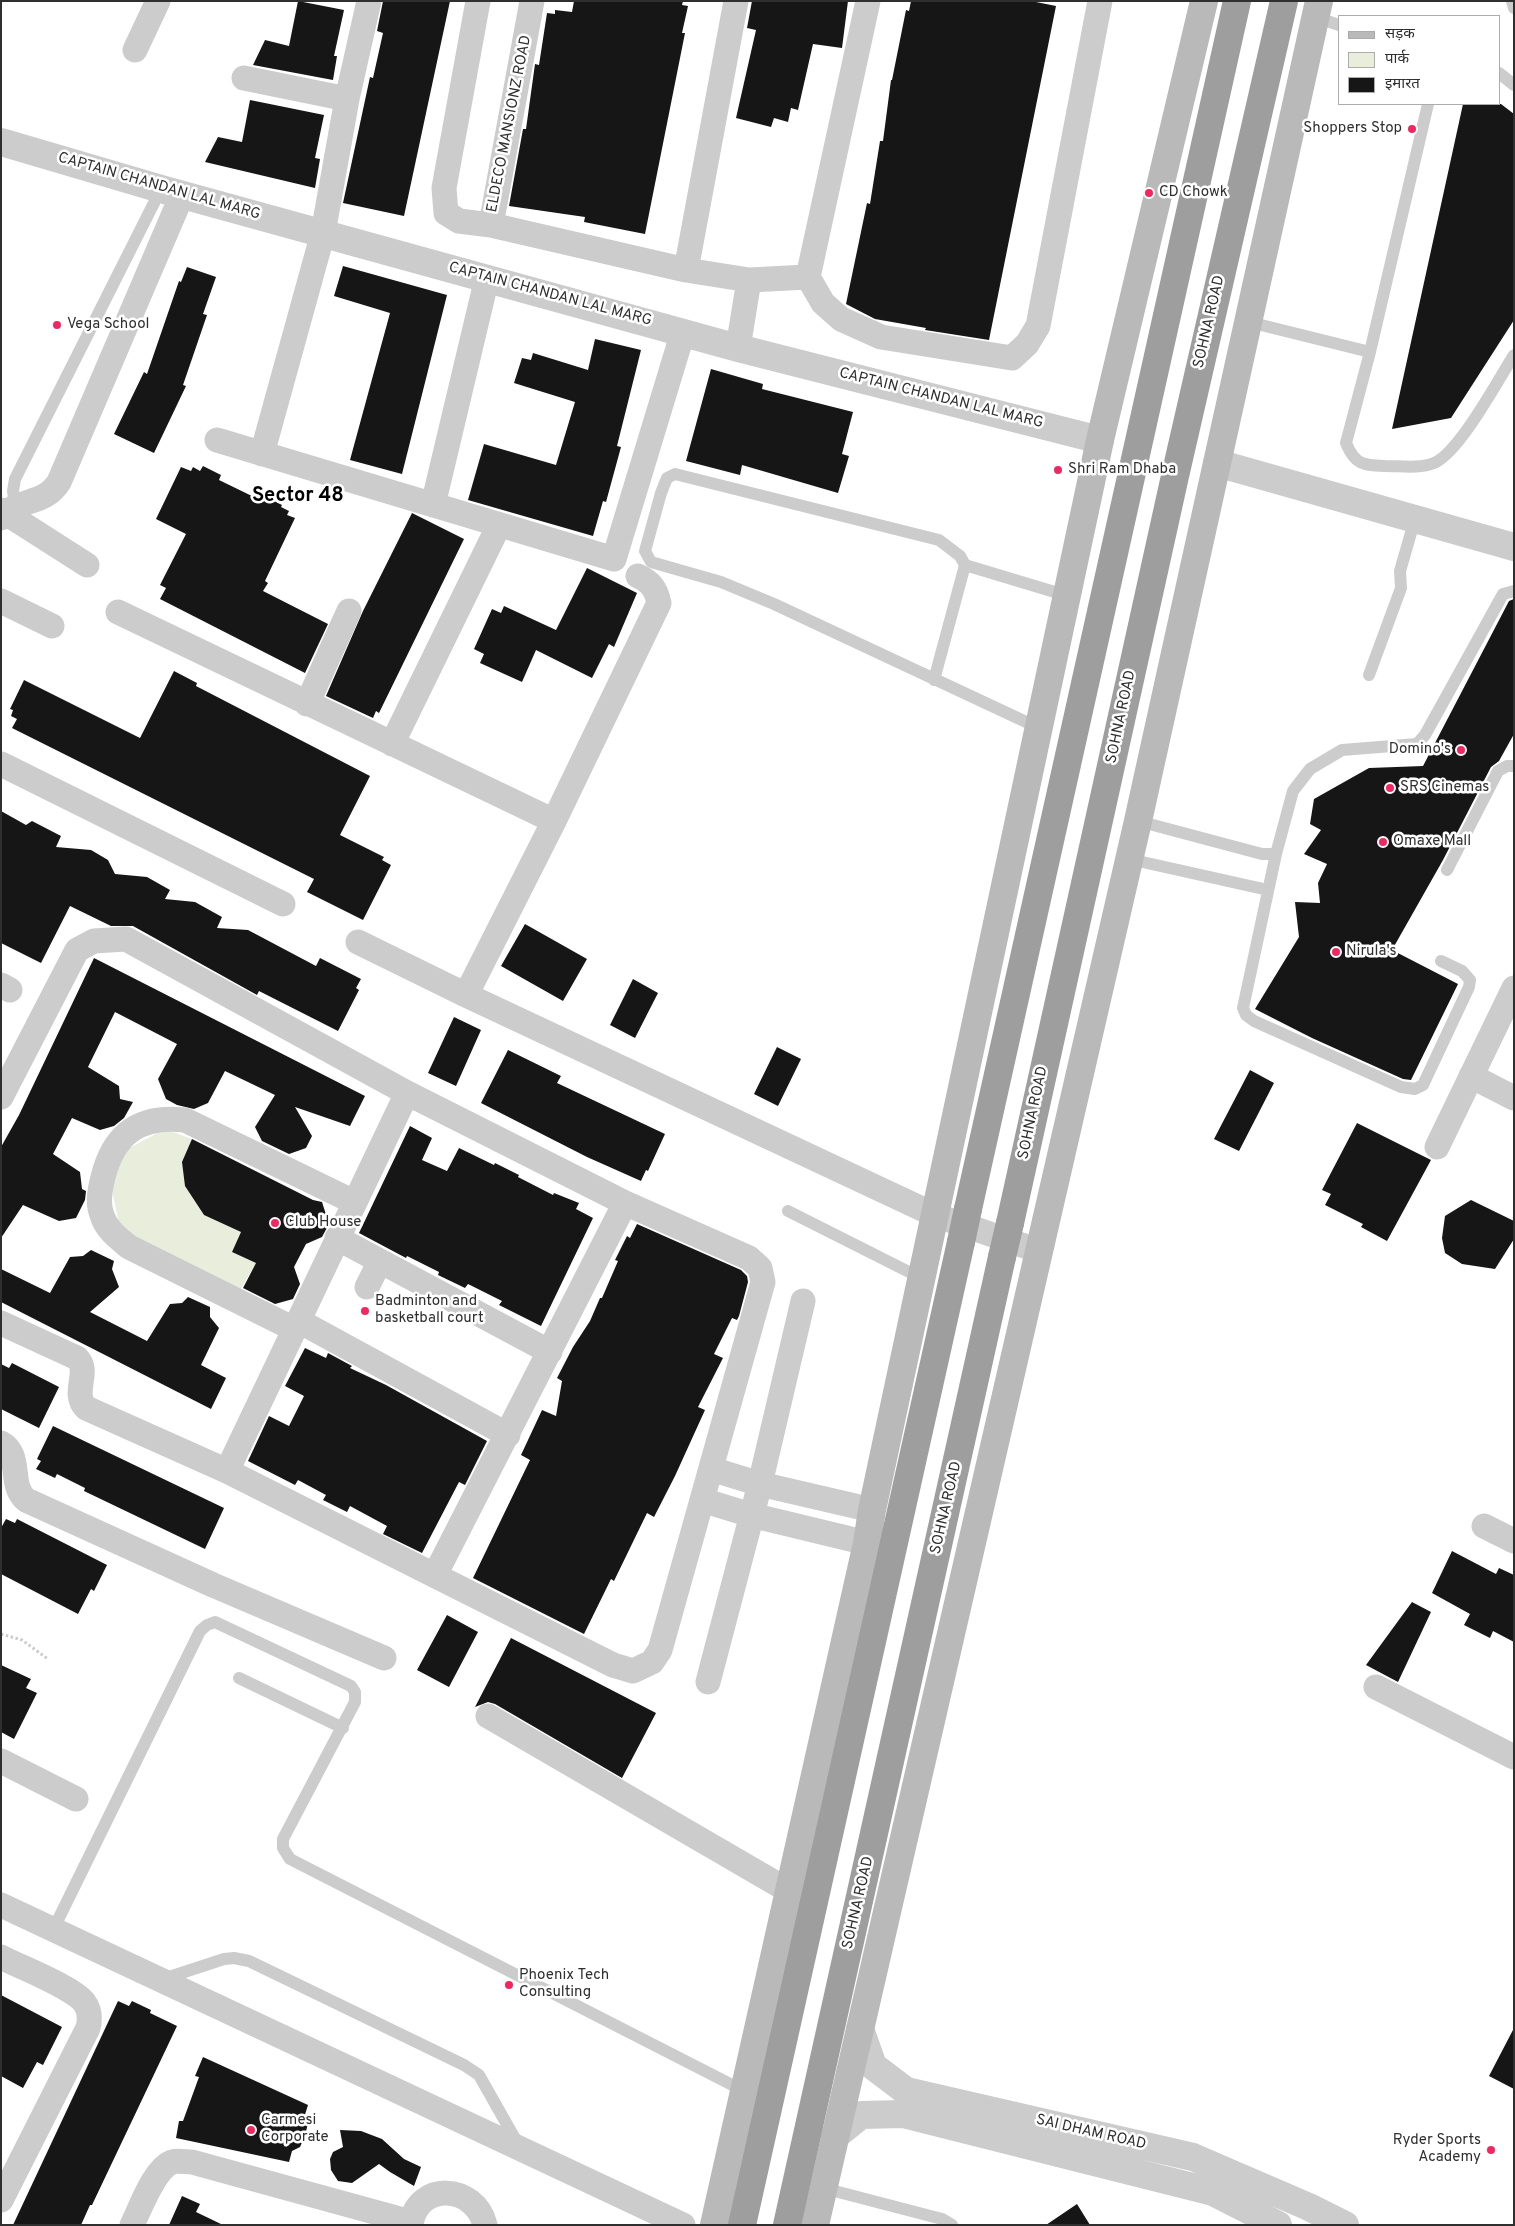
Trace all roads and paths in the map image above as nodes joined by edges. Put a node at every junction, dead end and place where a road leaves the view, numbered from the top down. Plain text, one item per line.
1 (158, 1) edge
2 (369, 1) edge
3 (478, 1) edge
4 (532, 1) edge
5 (736, 1) edge
6 (868, 1) edge
7 (1100, 1) edge
8 (1204, 1) edge
9 (1237, 1) edge
10 (1284, 1) edge
11 (1512, 1) edge
12 (1514, 8) edge
13 (1324, 14) edge
14 (134, 50) dead end
15 (1500, 73) edge
16 (244, 78) dead end
17 (1514, 85) edge
18 (347, 99) junction
19 (1428, 105) edge
20 (1, 142) edge
21 (171, 192) junction
22 (491, 225) junction
23 (323, 232) junction
24 (686, 270) junction
25 (487, 278) junction
26 (808, 278) junction
27 (749, 280) junction
28 (1249, 322) junction
29 (683, 332) junction
30 (738, 348) junction
31 (1370, 352) junction
32 (1514, 355) edge
33 (217, 440) dead end
34 (1100, 440) junction
35 (262, 454) junction
36 (1217, 463) junction
37 (433, 505) junction
38 (6, 512) edge
39 (1415, 519) junction
40 (499, 524) junction
41 (1514, 547) edge
42 (87, 565) dead end
43 (965, 565) junction
44 (638, 576) dead end
45 (1514, 591) edge
46 (1068, 596) junction
47 (1, 601) edge
48 (349, 611) dead end
49 (118, 612) dead end
50 (52, 626) dead end
51 (1369, 675) dead end
52 (934, 680) junction
53 (307, 704) junction
54 (1039, 728) junction
55 (392, 744) junction
56 (1, 764) edge
57 (1514, 766) edge
58 (554, 821) junction
59 (1138, 821) junction
60 (1276, 854) junction
61 (1129, 859) junction
62 (1447, 870) dead end
63 (1268, 890) junction
64 (283, 904) dead end
65 (358, 942) dead end
66 (1441, 961) dead end
67 (1514, 988) edge
68 (466, 995) junction
69 (1471, 1076) junction
70 (407, 1093) junction
71 (1, 1097) edge
72 (1514, 1098) edge
73 (1436, 1147) dead end
74 (354, 1202) junction
75 (625, 1203) junction
76 (788, 1211) dead end
77 (935, 1215) junction
78 (337, 1238) junction
79 (1039, 1251) junction
80 (380, 1261) junction
81 (921, 1278) junction
82 (367, 1287) dead end
83 (804, 1301) dead end
84 (1, 1322) edge
85 (296, 1325) junction
86 (550, 1352) junction
87 (508, 1435) junction
88 (1, 1443) edge
89 (711, 1469) junction
90 (227, 1472) junction
91 (760, 1484) junction
92 (702, 1500) junction
93 (872, 1510) junction
94 (751, 1515) junction
95 (1484, 1526) dead end
96 (1514, 1541) edge
97 (867, 1543) junction
98 (435, 1575) junction
99 (1, 1634) edge
100 (384, 1658) dead end
101 (48, 1659) dead end
102 (239, 1678) dead end
103 (708, 1682) dead end
104 (1376, 1687) dead end
105 (488, 1716) dead end
106 (343, 1728) junction
107 (1514, 1757) edge
108 (1, 1760) edge
109 (76, 1799) dead end
110 (789, 1891) junction
111 (1, 1906) edge
112 (53, 1930) junction
113 (1, 1957) edge
114 (160, 1980) junction
115 (860, 2029) junction
116 (744, 2091) junction
117 (1064, 2127) junction
118 (835, 2136) junction
119 (520, 2148) junction
120 (1058, 2155) junction
121 (823, 2188) junction
122 (1, 2200) edge
123 (411, 2223) edge
124 (132, 2225) edge
125 (485, 2225) edge
126 (684, 2225) edge
127 (714, 2225) edge
128 (742, 2225) edge
129 (787, 2225) edge
130 (815, 2225) edge
131 (952, 2225) edge
132 (1278, 2225) edge
133 (1345, 2225) edge

1 - 14 street
2 - 18 street
3 - 22 street, ELDECO MANSIONZ ROAD
4 - 22 street, ELDECO MANSIONZ ROAD
5 - 24 street
6 - 26 street
7 - 26 street
8 - 34 main road
9 - 128 highway, bridge
10 - 129 highway, SOHNA ROAD, bridge
11 - 12 lane
13 - 28 main road
15 - 17 lane
16 - 18 street
18 - 23 street
19 - 31 lane
20 - 21 street, CAPTAIN CHANDAN LAL MARG
21 - 23 street, CAPTAIN CHANDAN LAL MARG
21 - 38 lane
21 - 38 street
22 - 24 street
23 - 25 street, CAPTAIN CHANDAN LAL MARG
23 - 35 street
24 - 27 street
25 - 29 street, CAPTAIN CHANDAN LAL MARG
25 - 37 street
26 - 27 street
27 - 30 street
28 - 31 lane
28 - 36 main road
29 - 30 street, CAPTAIN CHANDAN LAL MARG
29 - 40 street
30 - 34 street, CAPTAIN CHANDAN LAL MARG
31 - 32 lane
33 - 35 street
34 - 46 main road
35 - 37 street
36 - 39 street
36 - 59 main road
37 - 40 street
38 - 42 street
39 - 41 street
39 - 51 lane
40 - 55 street
43 - 46 lane
43 - 52 lane
43 - 52 lane
44 - 58 street
45 - 60 lane
46 - 54 main road
47 - 50 street
48 - 53 street
49 - 53 street
52 - 54 lane
53 - 55 street
54 - 77 main road
55 - 58 street
56 - 64 street
57 - 62 lane
58 - 68 street
59 - 60 lane
59 - 61 main road
60 - 63 lane
61 - 63 lane
61 - 79 main road
63 - 66 lane
65 - 68 street
67 - 69 street
68 - 77 street
69 - 72 street
69 - 73 street
70 - 71 street
70 - 74 street
70 - 75 street
74 - 78 street
74 - 85 street
75 - 86 street
75 - 89 street
76 - 81 lane
77 - 79 street
77 - 81 main road
78 - 80 street
78 - 85 street
79 - 115 main road
80 - 82 street
80 - 86 street
81 - 93 main road
83 - 91 street
84 - 90 street
85 - 87 street
85 - 90 street
86 - 87 street
87 - 98 street
88 - 100 street
89 - 91 street
89 - 92 street
90 - 98 street
91 - 93 street
91 - 94 street
92 - 94 street
92 - 98 street
93 - 97 main road
94 - 97 street
94 - 103 street
95 - 96 street
97 - 110 main road
99 - 101 path
102 - 106 lane
104 - 107 street
105 - 110 street
106 - 112 lane
106 - 116 lane
108 - 109 street
110 - 116 main road
111 - 112 street
112 - 114 street
113 - 122 street
114 - 119 street
114 - 119 lane
115 - 117 street, SAI DHAM ROAD
115 - 118 main road
116 - 127 main road
117 - 120 street
117 - 133 street, SAI DHAM ROAD
118 - 120 street, SAI DHAM ROAD
118 - 121 main road
119 - 126 street
120 - 132 street, SAI DHAM ROAD
121 - 130 main road
121 - 131 lane
123 - 124 street
123 - 125 street

